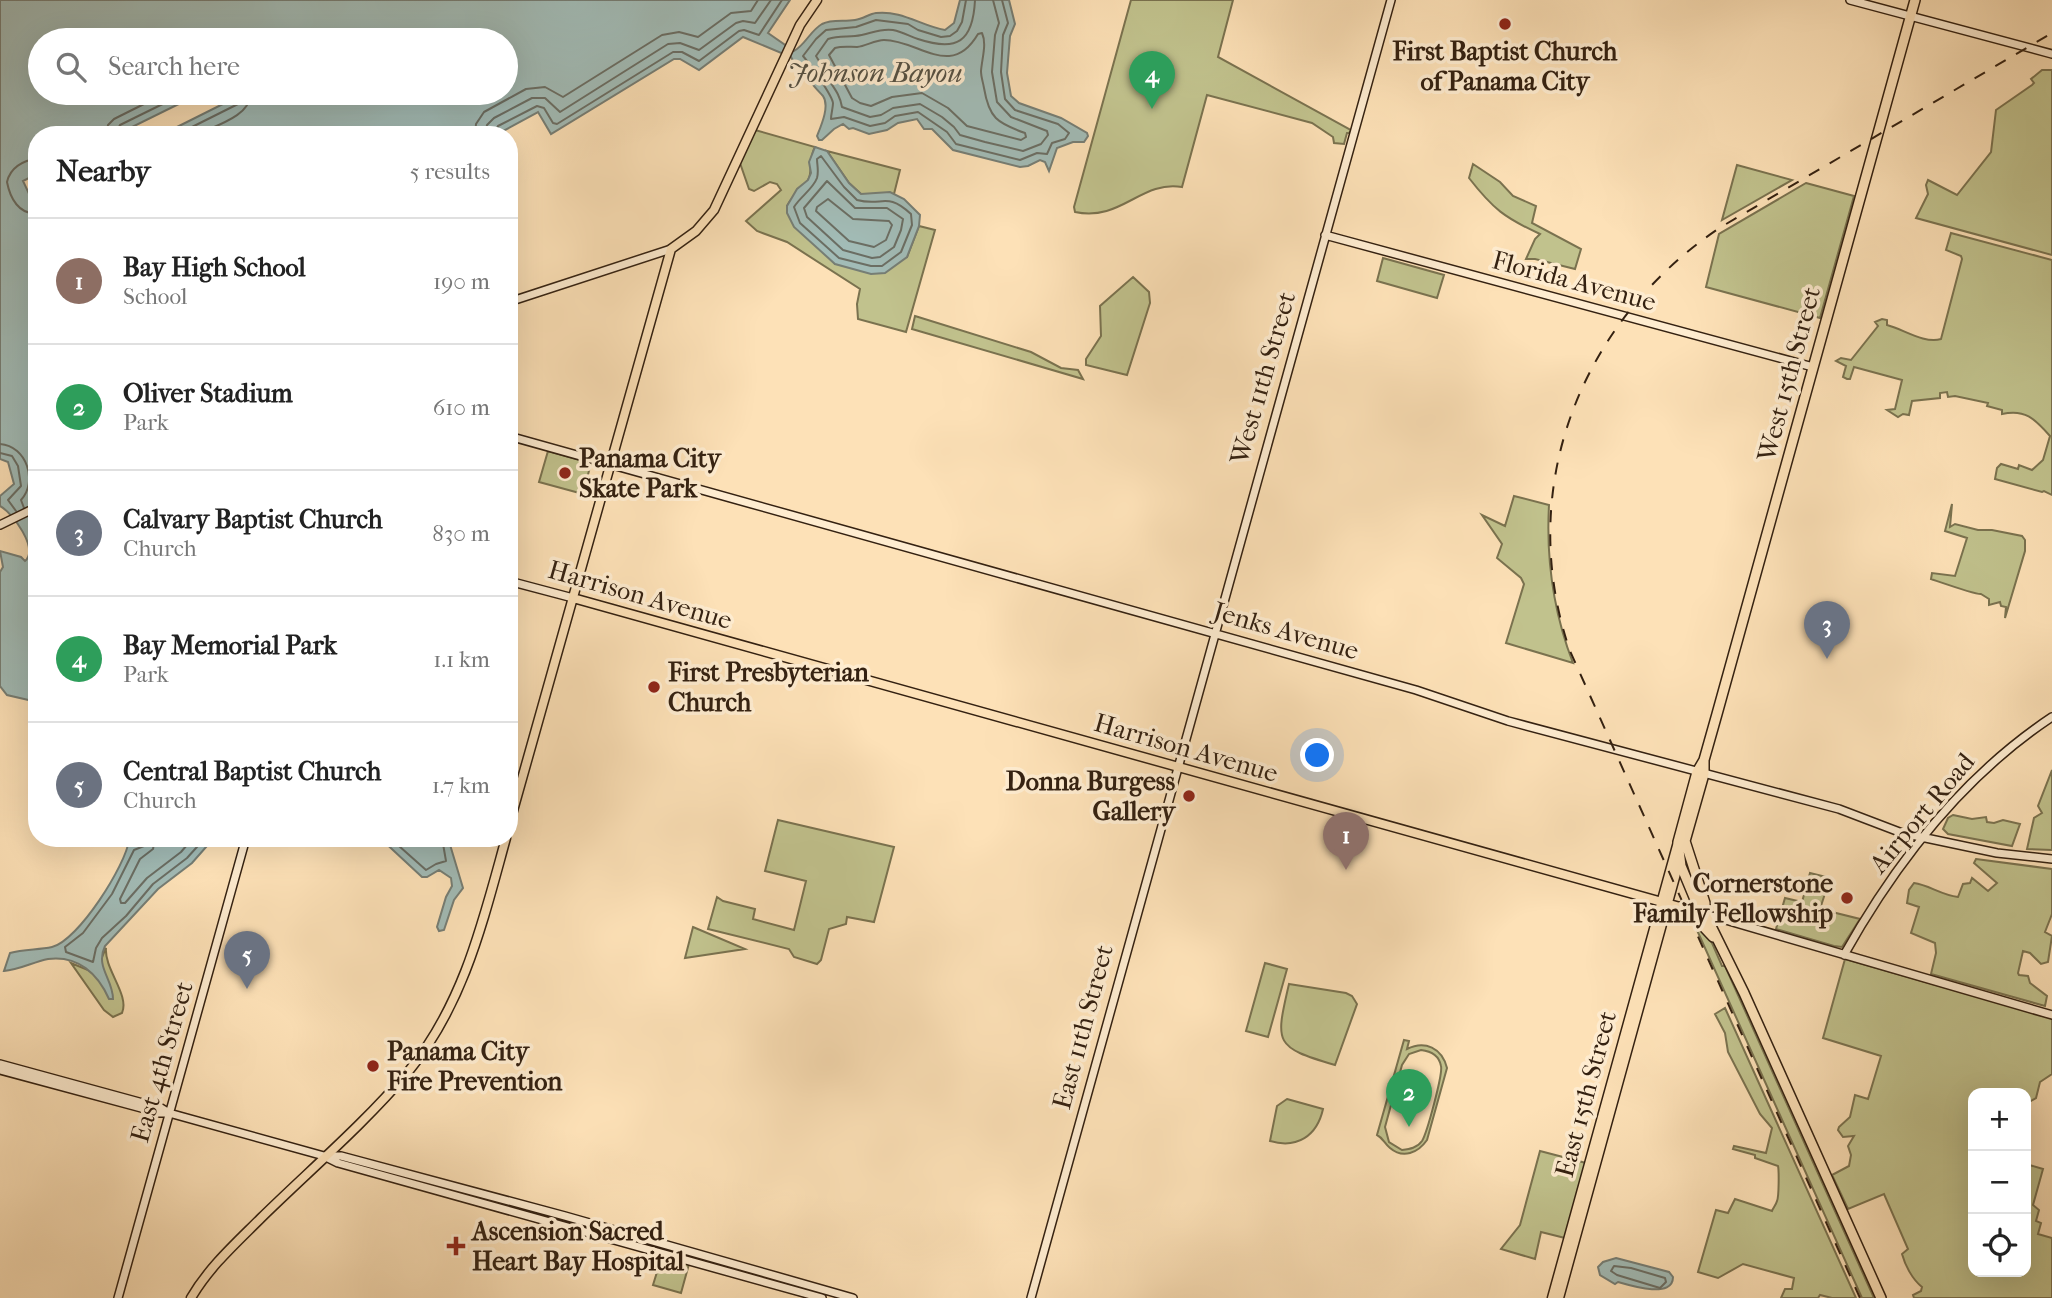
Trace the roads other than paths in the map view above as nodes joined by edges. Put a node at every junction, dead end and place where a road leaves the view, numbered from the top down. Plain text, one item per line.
1 (817, 0) edge
2 (1391, 0) edge
3 (1850, 0) edge
4 (1915, 0) edge
5 (1911, 16) junction
6 (2052, 54) edge
7 (1325, 235) junction
8 (671, 248) junction
9 (518, 299) edge
10 (1813, 367) junction
11 (518, 438) edge
12 (610, 464) junction
13 (28, 512) edge
14 (0, 525) edge
15 (518, 583) edge
16 (573, 598) junction
17 (1214, 633) junction
18 (2052, 716) edge
19 (1177, 767) junction
20 (1701, 773) junction
21 (518, 793) edge
22 (1923, 838) junction
23 (1681, 842) junction
24 (244, 847) edge
25 (503, 847) edge
26 (2052, 859) edge
27 (1680, 862) junction
28 (1664, 903) junction
29 (1680, 907) junction
30 (1705, 914) junction
31 (1722, 947) junction
32 (1844, 955) junction
33 (2052, 1015) edge
34 (0, 1064) edge
35 (0, 1070) edge
36 (170, 1113) junction
37 (324, 1156) junction
38 (599, 1226) junction
39 (570, 1227) junction
40 (614, 1239) junction
41 (653, 1241) junction
42 (659, 1252) junction
43 (700, 1254) junction
44 (1562, 1273) junction
45 (738, 1274) junction
46 (780, 1277) junction
47 (789, 1289) junction
48 (830, 1292) junction
49 (118, 1298) edge
50 (191, 1298) edge
51 (821, 1298) edge
52 (853, 1298) edge
53 (1031, 1298) edge
54 (1552, 1298) edge
55 (1559, 1298) edge
56 (1881, 1298) edge

1 - 8 main road
2 - 7 street, West 11th Street
3 - 5 street
4 - 5 highway, West 15th Street
5 - 6 street
5 - 10 highway, West 15th Street
7 - 10 street, Florida Avenue
7 - 17 street, West 11th Street
8 - 9 street
8 - 12 main road
10 - 20 highway, West 15th Street
11 - 12 street, Jenks Avenue
12 - 16 main road
12 - 17 street, Jenks Avenue
13 - 14 street
15 - 16 street, Harrison Avenue
16 - 19 main road, Harrison Avenue
16 - 21 main road
17 - 19 street, West 11th Street
17 - 20 street, Jenks Avenue
18 - 22 street, Airport Road
19 - 28 main road, Harrison Avenue
19 - 53 street, East 11th Street
20 - 22 street, Jenks Avenue
20 - 23 highway, West 15th Street
22 - 26 street, Jenks Avenue
22 - 32 street, Airport Road
23 - 27 highway
23 - 28 main road, West 15th Street
23 - 30 highway
24 - 36 street, East 4th Street
25 - 37 main road
27 - 28 main road
27 - 30 highway
28 - 29 main road, Harrison Avenue
28 - 44 main road, East 15th Street
29 - 30 main road, Harrison Avenue
29 - 31 highway
30 - 31 highway
30 - 32 street, Harrison Avenue
31 - 56 highway
32 - 33 street, Harrison Avenue
34 - 36 street
35 - 36 street
36 - 37 street
36 - 49 street, East 4th Street
37 - 38 street
37 - 39 street
37 - 50 main road
38 - 39 street
38 - 41 street
39 - 40 street
40 - 41 street
40 - 42 street
41 - 43 street
42 - 43 street
42 - 45 street
43 - 46 street
44 - 54 main road, East 15th Street
44 - 55 main road, East 15th Street
45 - 46 street
45 - 47 street
46 - 48 street
47 - 48 street
47 - 51 street
48 - 52 street

